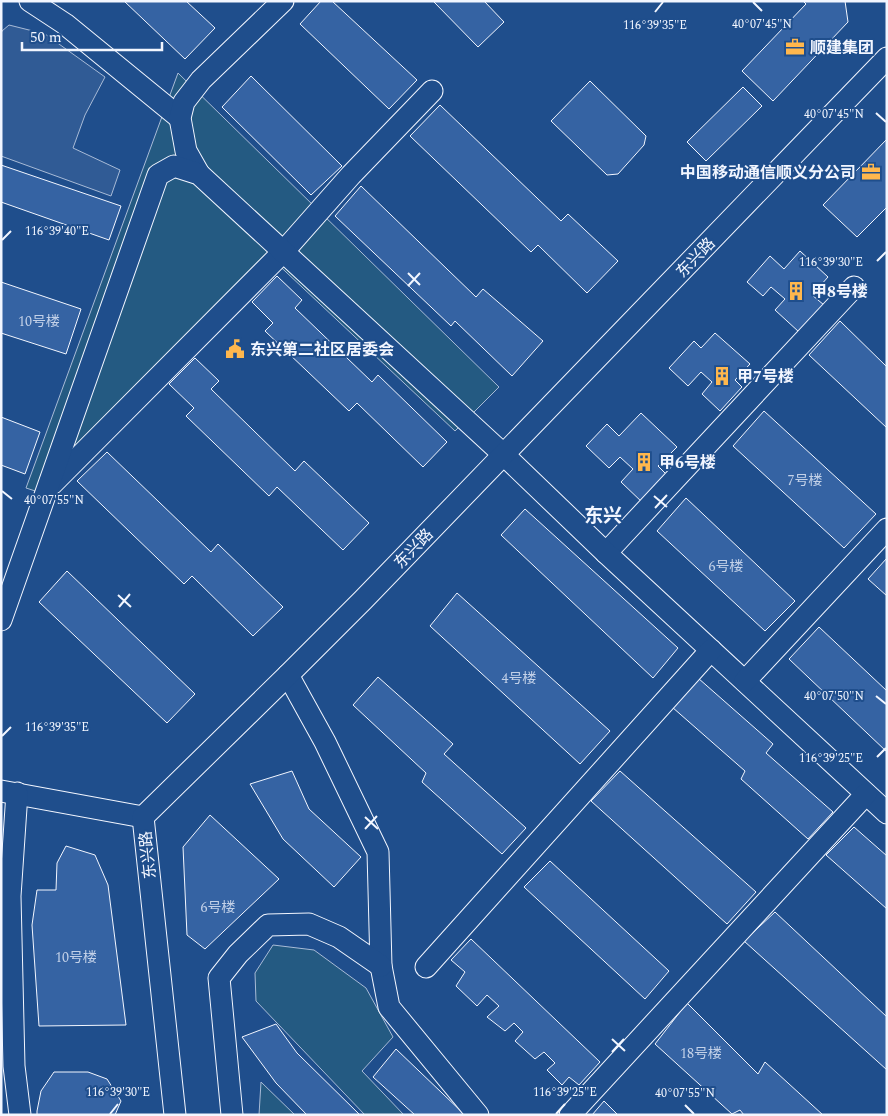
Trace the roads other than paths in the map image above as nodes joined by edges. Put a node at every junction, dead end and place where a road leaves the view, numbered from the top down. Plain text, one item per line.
1 (30, 1) edge
2 (283, 1) edge
3 (887, 58) edge
4 (432, 91) dead end
5 (180, 118) junction
6 (199, 174) junction
7 (283, 252) junction
8 (854, 287) dead end
9 (504, 455) junction
10 (48, 488) junction
11 (887, 529) edge
12 (606, 553) junction
13 (1, 620) edge
14 (711, 650) junction
15 (288, 675) junction
16 (745, 681) junction
17 (9, 792) edge
18 (866, 794) junction
19 (887, 813) edge
20 (143, 817) junction
21 (381, 966) junction
22 (426, 967) dead end
23 (7, 979) edge
24 (20, 1115) edge
25 (175, 1115) edge
26 (232, 1115) edge
27 (478, 1115) edge
28 (570, 1115) edge

1 - 5 street
2 - 5 street
3 - 9 street, 东兴路
4 - 7 street
5 - 6 street
6 - 7 street
6 - 10 street
7 - 9 street
7 - 10 street
8 - 12 street
9 - 12 street
9 - 15 street, 东兴路
10 - 13 street
11 - 16 street
12 - 14 street
14 - 16 street
14 - 22 street
15 - 20 street, 东兴路
15 - 21 street
16 - 18 street
17 - 20 street
17 - 23 street
18 - 19 street
18 - 28 street
20 - 25 street, 东兴路
21 - 26 street
21 - 27 street
23 - 24 street

